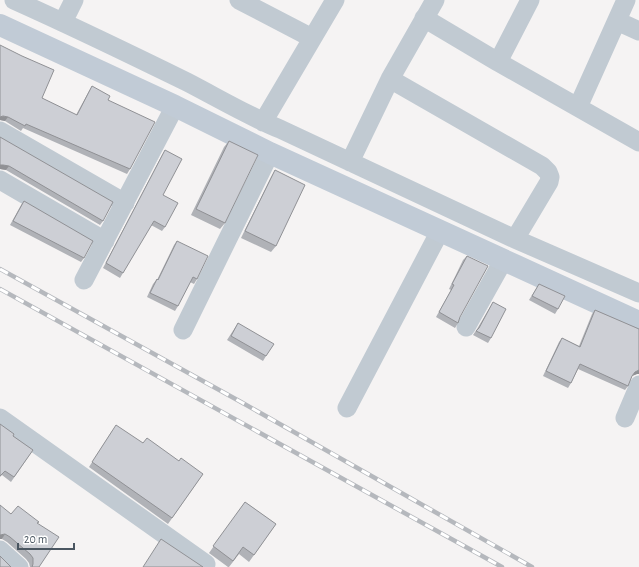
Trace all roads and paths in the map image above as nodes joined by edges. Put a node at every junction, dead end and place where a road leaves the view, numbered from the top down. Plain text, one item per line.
1 (14, 0) edge
2 (74, 0) edge
3 (239, 0) edge
4 (335, 0) edge
5 (435, 0) edge
6 (530, 0) edge
7 (626, 0) edge
8 (424, 18) junction
9 (617, 21) junction
10 (63, 22) junction
11 (0, 25) edge
12 (639, 31) edge
13 (312, 38) junction
14 (498, 62) junction
15 (390, 79) junction
16 (175, 106) junction
17 (578, 107) junction
18 (263, 122) junction
19 (0, 131) edge
20 (639, 142) edge
21 (270, 153) junction
22 (350, 162) junction
23 (0, 180) edge
24 (125, 203) junction
25 (440, 231) junction
26 (515, 239) junction
27 (105, 241) junction
28 (504, 261) junction
29 (84, 280) dead end
30 (639, 293) edge
31 (639, 322) edge
32 (466, 326) dead end
33 (183, 330) dead end
34 (639, 384) edge
35 (347, 408) dead end
36 (0, 418) edge
37 (625, 418) dead end
38 (0, 550) edge
39 (206, 564) dead end
40 (19, 567) edge

1 - 10 street
2 - 10 street
3 - 13 street
4 - 13 street
5 - 8 street
6 - 14 street
7 - 9 street
8 - 14 street
8 - 15 street
9 - 12 street
9 - 17 street
10 - 18 street
11 - 16 street
13 - 18 street
14 - 17 street
15 - 22 street
15 - 26 street
16 - 21 street
16 - 24 street
17 - 20 street
18 - 22 street
19 - 24 street
21 - 25 street
21 - 33 street
22 - 26 street
23 - 27 street
24 - 27 street
25 - 28 street
25 - 35 street
26 - 30 street
27 - 29 street
28 - 31 street
28 - 32 street
34 - 37 street
36 - 39 street
38 - 40 street

